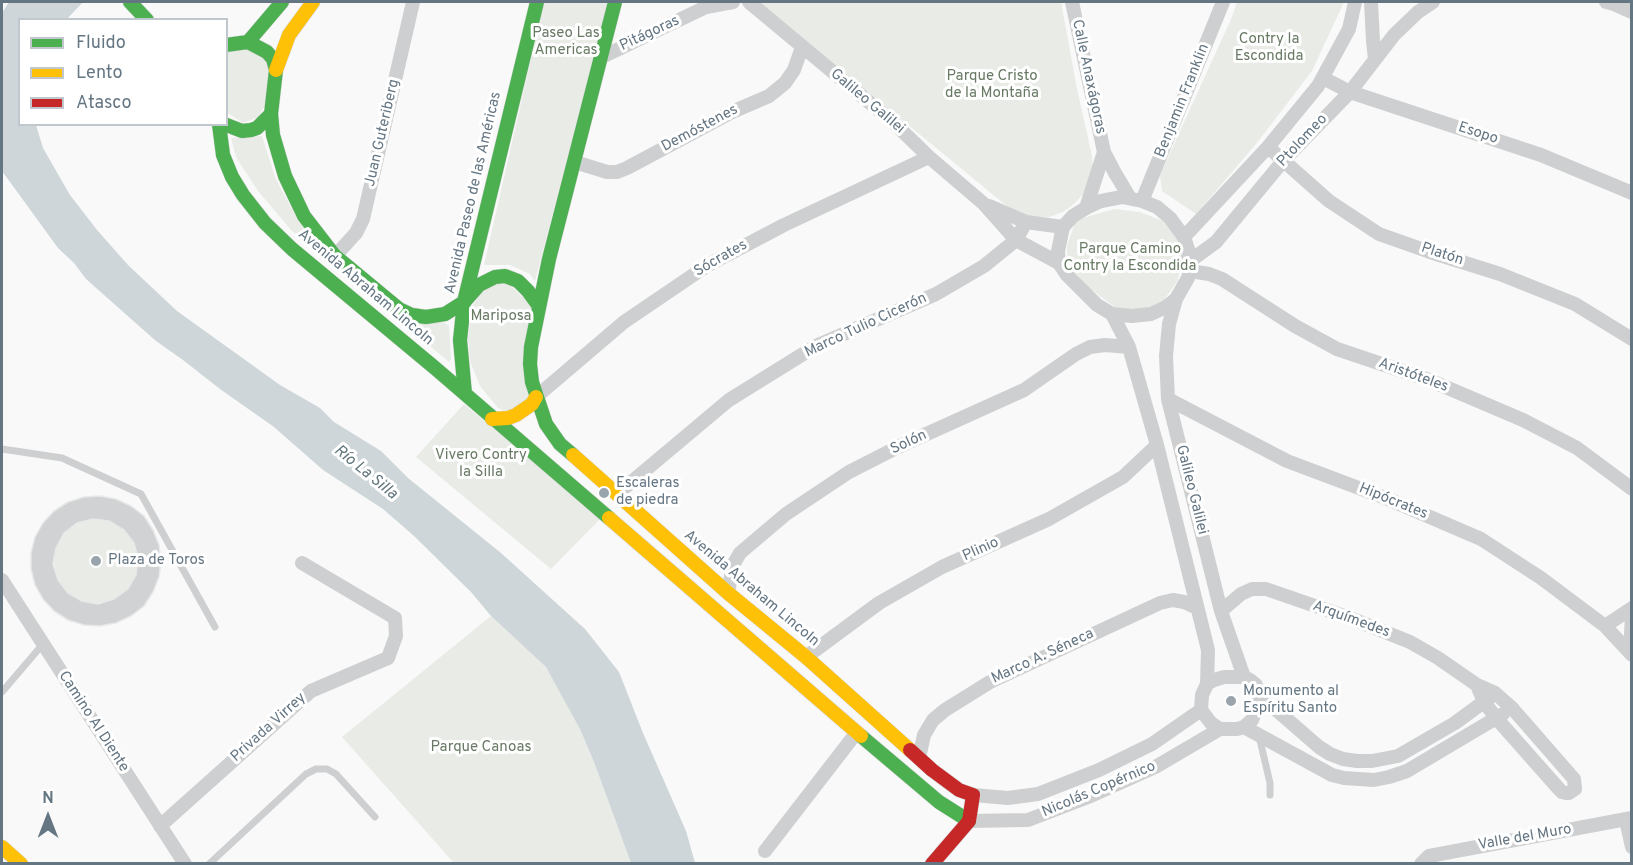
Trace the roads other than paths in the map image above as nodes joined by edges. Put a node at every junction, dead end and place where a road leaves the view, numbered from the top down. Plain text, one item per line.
1 (282, 2) edge
2 (313, 2) edge
3 (413, 2) edge
4 (537, 2) edge
5 (615, 2) edge
6 (733, 2) edge
7 (749, 2) edge
8 (1072, 2) edge
9 (1223, 2) edge
10 (1355, 2) edge
11 (1371, 2) edge
12 (1433, 2) edge
13 (1612, 2) edge
14 (134, 5) edge
15 (1632, 12) edge
16 (145, 18) edge
17 (248, 42) junction
18 (228, 45) edge
19 (802, 47) junction
20 (602, 57) junction
21 (1375, 59) junction
22 (276, 70) junction
23 (1323, 78) junction
24 (1350, 92) junction
25 (271, 114) junction
26 (219, 126) edge
27 (228, 126) edge
28 (1268, 147) junction
29 (1104, 152) junction
30 (929, 157) junction
31 (1283, 161) junction
32 (575, 162) junction
33 (1632, 193) edge
34 (1136, 199) junction
35 (984, 204) junction
36 (1086, 208) junction
37 (1026, 222) junction
38 (1063, 227) junction
39 (1184, 237) junction
40 (1016, 240) junction
41 (334, 256) junction
42 (1059, 263) junction
43 (1190, 266) junction
44 (1176, 298) junction
45 (464, 302) junction
46 (539, 306) junction
47 (1112, 314) junction
48 (1632, 339) edge
49 (1129, 347) junction
50 (465, 394) junction
51 (536, 397) junction
52 (1168, 399) junction
53 (492, 419) junction
54 (1157, 445) junction
55 (2, 449) edge
56 (1632, 489) edge
57 (617, 494) junction
58 (302, 563) dead end
59 (2, 580) edge
60 (728, 592) junction
61 (1197, 608) junction
62 (1632, 608) edge
63 (1221, 611) junction
64 (1632, 615) edge
65 (1605, 626) junction
66 (215, 627) dead end
67 (43, 644) junction
68 (1631, 654) edge
69 (806, 657) junction
70 (1244, 677) junction
71 (1207, 684) junction
72 (1477, 686) junction
73 (2, 692) edge
74 (1495, 693) junction
75 (1258, 694) junction
76 (1484, 702) junction
77 (1512, 708) junction
78 (1201, 710) junction
79 (1497, 719) junction
80 (1244, 727) junction
81 (1220, 729) junction
82 (857, 732) junction
83 (1259, 736) junction
84 (920, 758) junction
85 (973, 795) junction
86 (1270, 795) dead end
87 (375, 817) dead end
88 (1629, 819) edge
89 (969, 820) junction
90 (160, 826) junction
91 (2, 846) edge
92 (1632, 847) edge
93 (765, 851) dead end
94 (21, 864) edge
95 (185, 864) edge
96 (209, 864) edge
97 (932, 864) edge
98 (1421, 864) edge

1 - 17 main road
2 - 22 main road, Avenida Abraham Lincoln
3 - 41 street, Juan Guteriberg
4 - 45 main road, Avenida Paseo de las Américas
5 - 20 main road
6 - 20 street, Pitágoras
7 - 19 street, Galileo Galilei
8 - 29 street, Calle Anaxágoras
9 - 34 street, Benjamin Franklin
10 - 23 street, Ptolomeo
11 - 21 street
12 - 21 street, Ptolomeo
13 - 15 street
14 - 16 main road
17 - 18 main road
17 - 22 main road
19 - 30 street, Galileo Galilei
19 - 32 street, Demóstenes
20 - 32 main road
21 - 24 street, Ptolomeo
22 - 25 main road, Avenida Abraham Lincoln
23 - 24 street, Esopo
23 - 28 street, Ptolomeo
24 - 31 street, Ptolomeo
24 - 33 street, Esopo
25 - 27 main road
25 - 41 main road, Avenida Abraham Lincoln
26 - 50 main road, Avenida Abraham Lincoln
28 - 31 street, Platón
28 - 39 street, Ptolomeo
29 - 34 street, Calle Anaxágoras
29 - 36 street, Calle Anaxágoras
30 - 35 street, Galileo Galilei
30 - 51 street, Sócrates
31 - 43 street, Ptolomeo
31 - 48 street, Platón
32 - 46 main road
34 - 36 street
34 - 39 street
35 - 37 street, Galileo Galilei
35 - 40 street, Galileo Galilei
36 - 38 street
37 - 38 street, Galileo Galilei
37 - 40 street, Marco Tulio Cicerón
38 - 42 street
39 - 43 street
40 - 42 street, Galileo Galilei
40 - 57 street, Marco Tulio Cicerón
41 - 45 main road, Avenida Abraham Lincoln
42 - 47 street
43 - 44 street
43 - 56 street, Aristóteles
44 - 47 street
44 - 52 street, Galileo Galilei
45 - 46 main road, Avenida Abraham Lincoln
45 - 50 main road, Avenida Paseo de las Américas
46 - 51 main road, Avenida Abraham Lincoln
47 - 49 street, Galileo Galilei
49 - 54 street, Galileo Galilei
49 - 60 street, Solón
50 - 53 main road, Avenida Abraham Lincoln
51 - 53 main road
51 - 57 main road, Avenida Abraham Lincoln
52 - 63 street, Galileo Galilei
52 - 65 street, Hipócrates
53 - 82 main road, Avenida Abraham Lincoln
54 - 61 street, Galileo Galilei
54 - 69 street, Plinio
55 - 66 lane
57 - 60 main road, Avenida Abraham Lincoln
58 - 90 street, Privada Virrey
59 - 67 street, Camino Al Diente
60 - 69 main road, Avenida Abraham Lincoln
61 - 71 street, Galileo Galilei
61 - 84 street, Marco A. Séneca
62 - 65 street
63 - 70 street, Galileo Galilei
63 - 72 street, Arquímedes
64 - 68 street
65 - 68 street, Hipócrates
67 - 73 lane
67 - 90 street, Camino Al Diente
69 - 84 main road, Avenida Abraham Lincoln
70 - 71 street
70 - 75 street
71 - 78 street
72 - 74 street, Arquímedes
72 - 76 street
74 - 76 street
74 - 77 street
75 - 76 street
75 - 80 street
76 - 79 street
77 - 79 street
77 - 79 street
78 - 81 street
78 - 85 street, Nicolás Copérnico
79 - 83 street
80 - 81 street
80 - 83 street
81 - 89 street, Nicolás Copérnico
82 - 89 main road, Avenida Abraham Lincoln
82 - 93 street
83 - 86 lane
84 - 85 main road, Avenida Abraham Lincoln
85 - 89 main road
87 - 96 lane
88 - 92 street
88 - 98 street, Valle del Muro
89 - 97 main road
90 - 95 street, Camino Al Diente
91 - 94 main road

